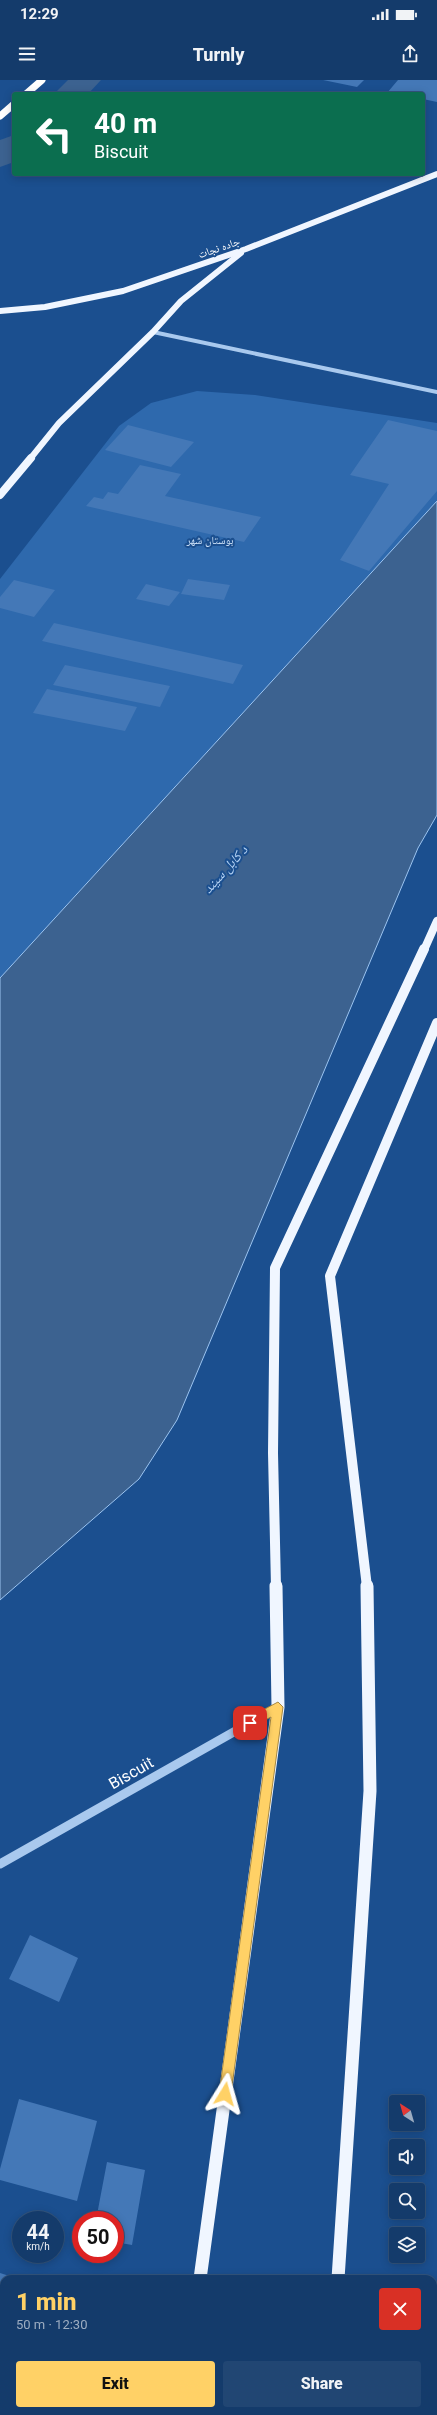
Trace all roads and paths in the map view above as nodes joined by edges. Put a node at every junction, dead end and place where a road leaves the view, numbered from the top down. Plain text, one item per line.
1 (42, 80) edge
2 (28, 92) edge
3 (12, 106) edge
4 (0, 116) edge
5 (437, 174) edge
6 (246, 249) junction
7 (0, 311) edge
8 (153, 332) junction
9 (437, 392) edge
10 (0, 495) edge
11 (437, 920) edge
12 (437, 1023) edge
13 (278, 1707) junction
14 (0, 1864) edge
15 (201, 2275) edge
16 (338, 2275) edge

1 - 2 highway
3 - 4 highway
5 - 6 main road, جاده نجات
6 - 7 main road, جاده نجات
6 - 8 main road
8 - 9 street
8 - 10 main road
11 - 13 main road
12 - 16 main road
13 - 14 street, Biscuit
13 - 15 main road

